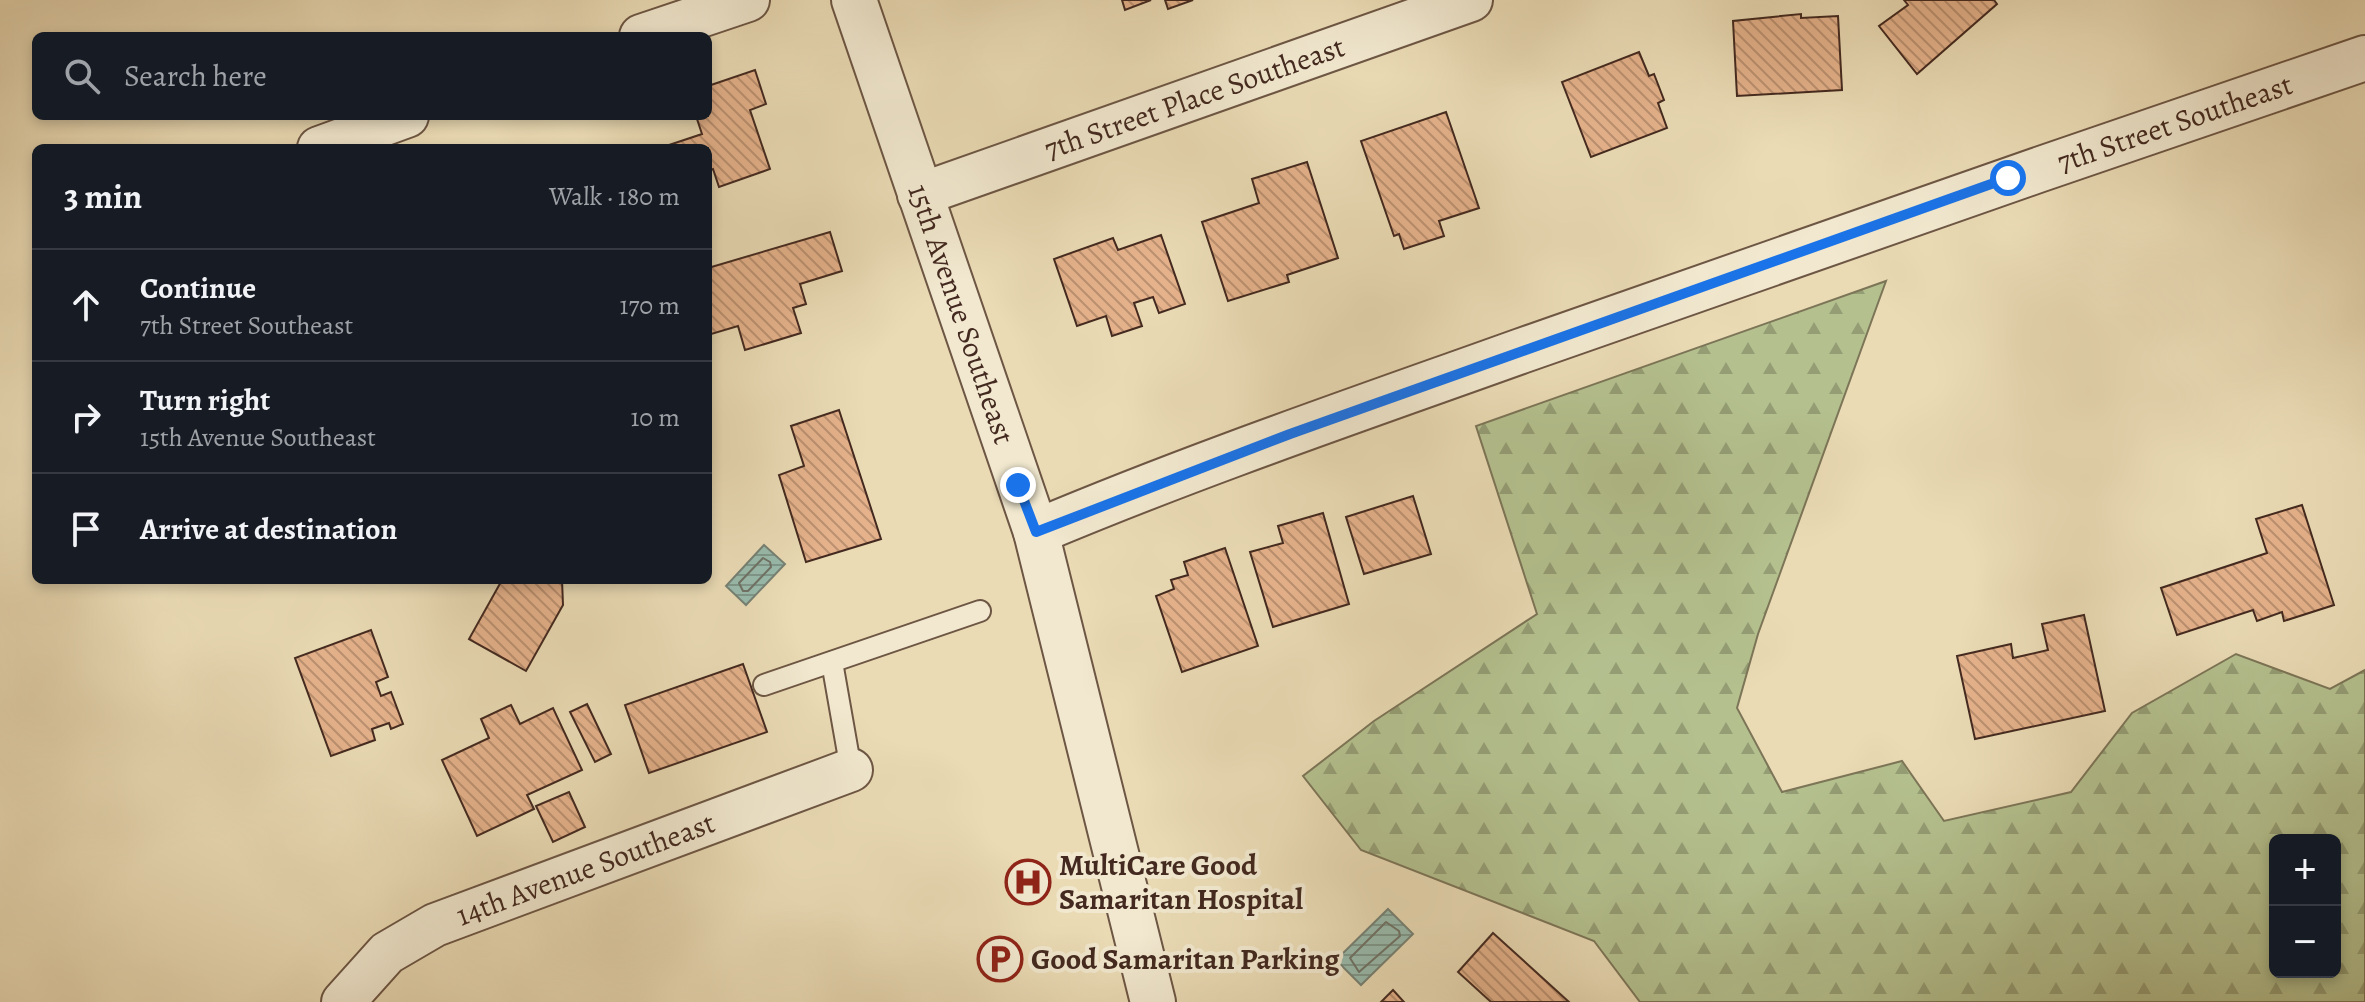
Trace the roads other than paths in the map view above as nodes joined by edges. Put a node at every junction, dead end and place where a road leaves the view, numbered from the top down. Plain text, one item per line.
1 (748, 0) edge
2 (854, 0) edge
3 (1471, 0) edge
4 (653, 32) edge
5 (2365, 58) edge
6 (396, 120) edge
7 (330, 144) edge
8 (919, 195) junction
9 (1036, 532) junction
10 (980, 611) dead end
11 (832, 662) junction
12 (764, 685) dead end
13 (851, 770) joint
14 (343, 1002) edge
15 (1153, 1002) edge

1 - 4 street
2 - 8 street, 15th Avenue Southeast
3 - 8 street, 7th Street Place Southeast
5 - 9 street, 7th Street Southeast
6 - 7 street
8 - 9 street, 15th Avenue Southeast
9 - 15 street, 15th Avenue Southeast
10 - 11 lane
11 - 12 lane
11 - 13 lane
13 - 14 street, 14th Avenue Southeast

